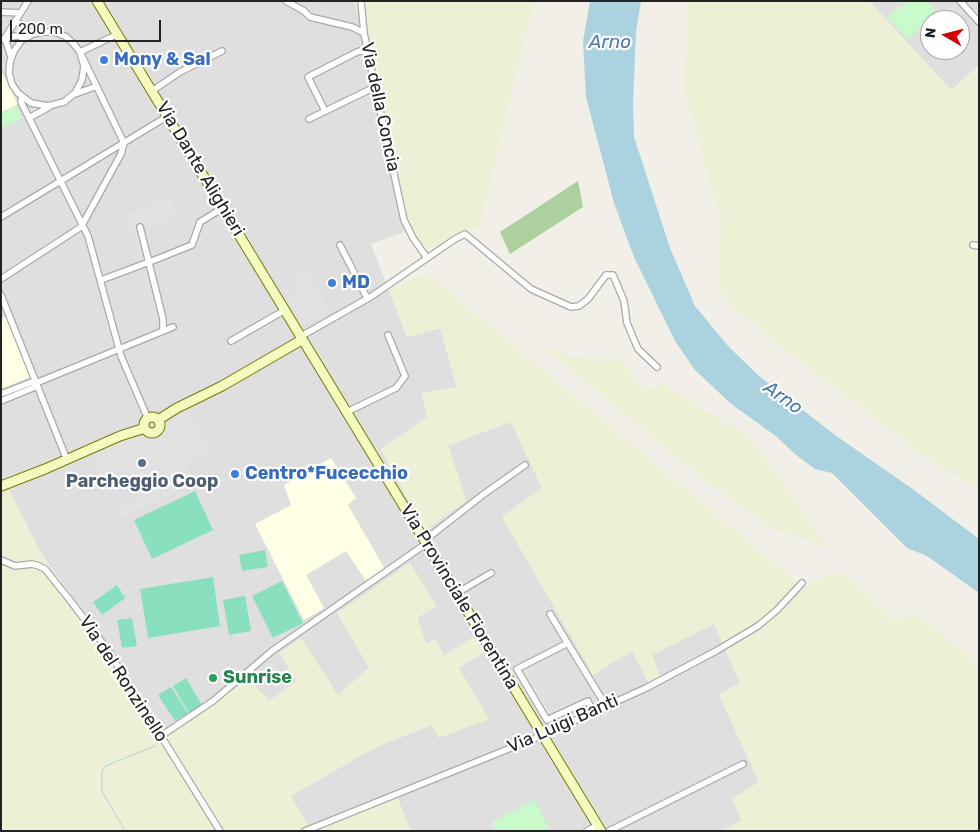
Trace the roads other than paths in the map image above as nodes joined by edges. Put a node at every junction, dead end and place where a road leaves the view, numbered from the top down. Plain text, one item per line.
1 (28, 1) edge
2 (98, 1) edge
3 (286, 1) edge
4 (361, 1) edge
5 (960, 1) edge
6 (1, 12) edge
7 (20, 14) junction
8 (15, 21) junction
9 (979, 22) edge
10 (364, 33) junction
11 (118, 34) junction
12 (30, 35) junction
13 (3, 39) edge
14 (222, 51) dead end
15 (80, 52) junction
16 (369, 52) junction
17 (11, 57) junction
18 (97, 86) junction
19 (375, 87) junction
20 (152, 91) junction
21 (74, 94) junction
22 (22, 97) junction
23 (51, 106) junction
24 (325, 111) junction
25 (168, 116) junction
26 (29, 118) junction
27 (309, 120) dead end
28 (124, 143) junction
29 (61, 181) junction
30 (223, 208) junction
31 (1, 217) edge
32 (83, 224) junction
33 (140, 227) dead end
34 (340, 245) dead end
35 (427, 258) junction
36 (149, 263) junction
37 (1, 279) edge
38 (101, 280) junction
39 (1, 295) edge
40 (367, 298) junction
41 (285, 310) junction
42 (172, 327) dead end
43 (163, 330) junction
44 (388, 334) dead end
45 (302, 337) junction
46 (232, 342) dead end
47 (119, 348) junction
48 (657, 367) dead end
49 (36, 383) junction
50 (1, 394) edge
51 (1, 401) edge
52 (348, 412) junction
53 (153, 419) junction
54 (145, 428) junction
55 (67, 460) junction
56 (525, 465) dead end
57 (1, 486) edge
58 (426, 542) junction
59 (1, 560) edge
60 (490, 573) dead end
61 (802, 584) dead end
62 (457, 593) junction
63 (550, 614) dead end
64 (568, 642) junction
65 (517, 669) junction
66 (507, 675) junction
67 (606, 706) junction
68 (592, 711) junction
69 (543, 735) junction
70 (161, 736) junction
71 (743, 764) dead end
72 (599, 828) edge
73 (220, 831) edge
74 (305, 831) edge
75 (587, 831) edge
76 (609, 831) edge

1 - 7 street
2 - 11 main road, Via Dante Alighieri
3 - 10 street, Via della Concia
4 - 10 street
5 - 9 street
6 - 7 street
7 - 8 street
8 - 12 street
8 - 13 street
10 - 16 street, Via della Concia
11 - 15 street
11 - 20 main road, Via Dante Alighieri
12 - 13 street
12 - 15 street
12 - 17 street
13 - 17 street
14 - 20 street
15 - 18 street
15 - 21 street
16 - 19 street, Via della Concia
16 - 24 street
17 - 22 street
18 - 21 street
18 - 28 street
19 - 24 street
19 - 35 street, Via della Concia
20 - 25 main road, Via Dante Alighieri
21 - 23 street
22 - 23 street
22 - 26 street
23 - 26 street
24 - 27 street
25 - 28 street
25 - 30 main road, Via Dante Alighieri
26 - 29 street
28 - 29 street
28 - 32 street
29 - 31 street
29 - 32 street
30 - 36 street
30 - 41 main road, Via Dante Alighieri
32 - 37 street
32 - 38 street
33 - 36 street
34 - 40 street
35 - 40 street
35 - 48 street
36 - 38 street
36 - 43 street
38 - 47 street
39 - 49 street
40 - 45 street
41 - 45 main road, Via Dante Alighieri
41 - 46 street
42 - 43 street
43 - 47 street
44 - 52 street
45 - 52 main road, Via Provinciale Fiorentina
45 - 53 main road
47 - 49 street
47 - 53 street
49 - 50 street
49 - 51 street
49 - 55 street
52 - 58 main road, Via Provinciale Fiorentina
53 - 54 main road
53 - 54 main road
54 - 55 main road
55 - 57 main road
56 - 58 street
58 - 62 main road, Via Provinciale Fiorentina
58 - 70 street
59 - 70 street, Via del Ronzinello
60 - 62 street
61 - 67 street, Via Luigi Banti
62 - 66 main road, Via Provinciale Fiorentina
63 - 64 street
64 - 65 street
64 - 67 street
65 - 66 street
65 - 68 street
66 - 69 main road, Via Provinciale Fiorentina
67 - 68 street, Via Luigi Banti
68 - 69 street, Via Luigi Banti
69 - 72 main road, Via Provinciale Fiorentina
69 - 74 street, Via Luigi Banti
70 - 73 street, Via del Ronzinello
71 - 76 street
72 - 75 street

